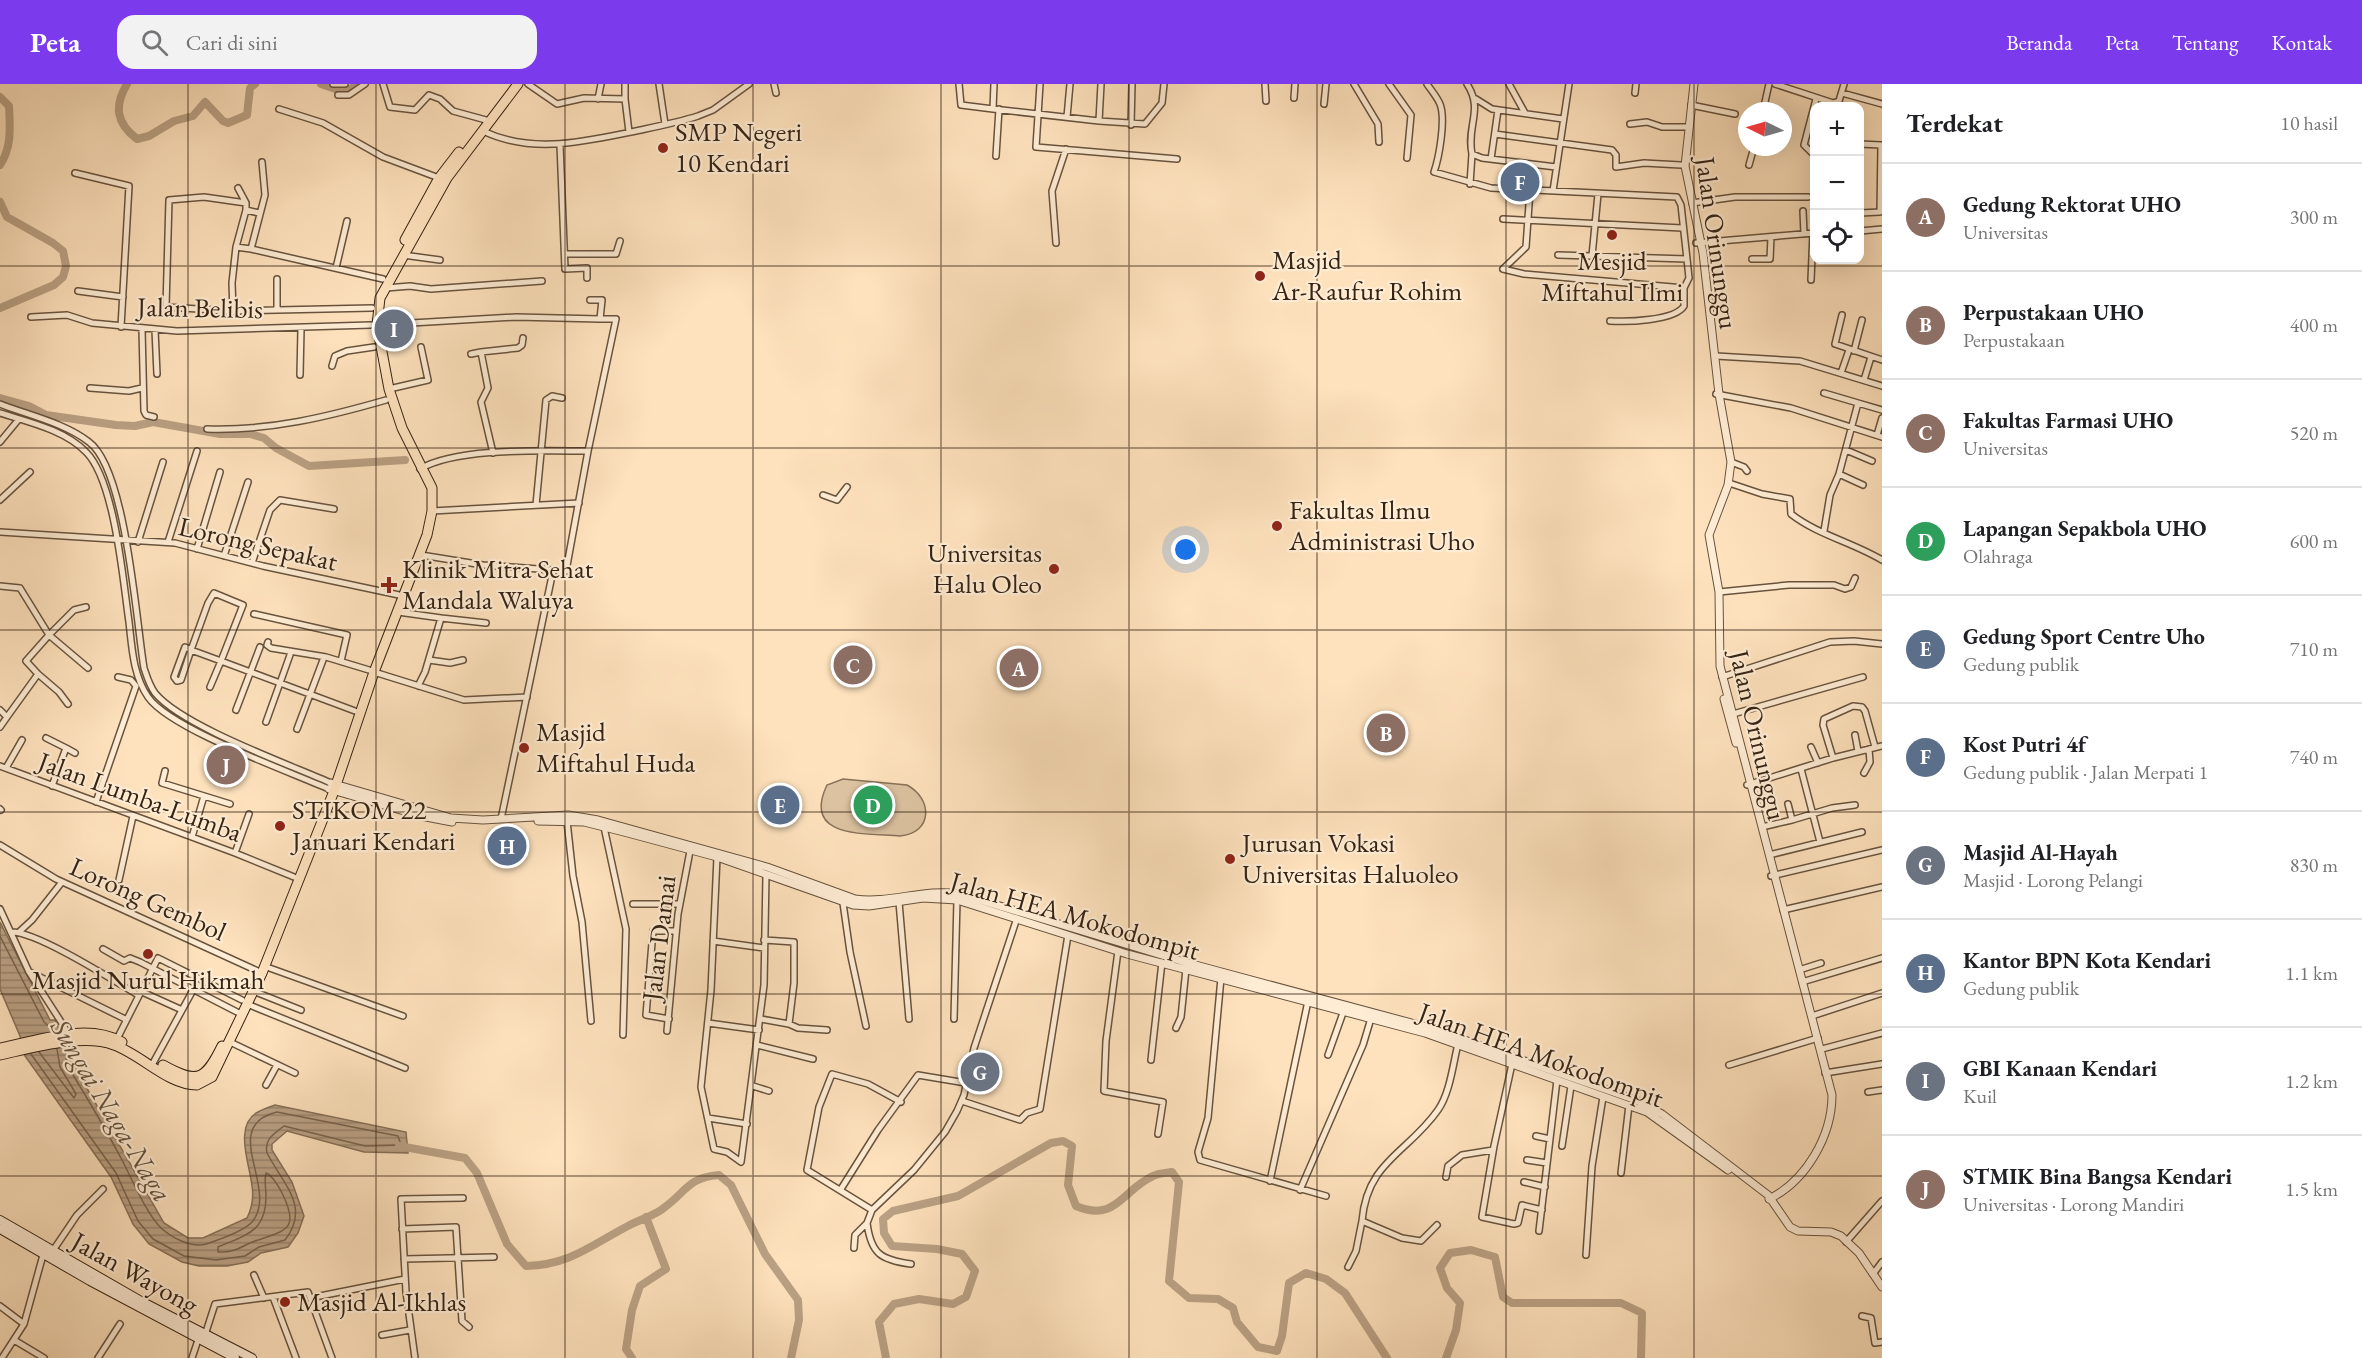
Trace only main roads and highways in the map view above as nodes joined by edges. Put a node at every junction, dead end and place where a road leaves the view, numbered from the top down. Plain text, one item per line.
1 (512, 84) edge
2 (518, 84) edge
3 (482, 130) junction
4 (384, 284) junction
5 (374, 325) junction
6 (380, 362) junction
7 (421, 469) junction
8 (411, 573) junction
9 (370, 675) junction
10 (332, 787) junction
11 (261, 970) junction
12 (245, 1002) junction
13 (71, 1035) junction
14 (0, 1048) edge
15 (20, 1048) junction
16 (0, 1055) edge
17 (153, 1063) junction
18 (0, 1220) edge
19 (0, 1228) edge
20 (202, 1337) junction
21 (236, 1358) edge
22 (252, 1358) edge

1 - 3 highway
2 - 3 highway
3 - 4 highway
3 - 4 highway
4 - 5 highway
4 - 5 highway
5 - 6 highway
5 - 6 highway
6 - 7 highway
6 - 7 highway
7 - 8 highway
7 - 8 highway
8 - 9 highway
8 - 9 highway
9 - 10 highway
9 - 10 highway
10 - 11 highway
11 - 12 highway
11 - 12 highway
12 - 17 highway
12 - 17 highway
13 - 15 highway
13 - 17 highway
13 - 17 highway
14 - 15 highway
15 - 16 highway
18 - 20 main road, Jalan Wayong
19 - 20 main road, Jalan Wayong
20 - 21 main road, Jalan Wayong
20 - 22 main road, Jalan Wayong

